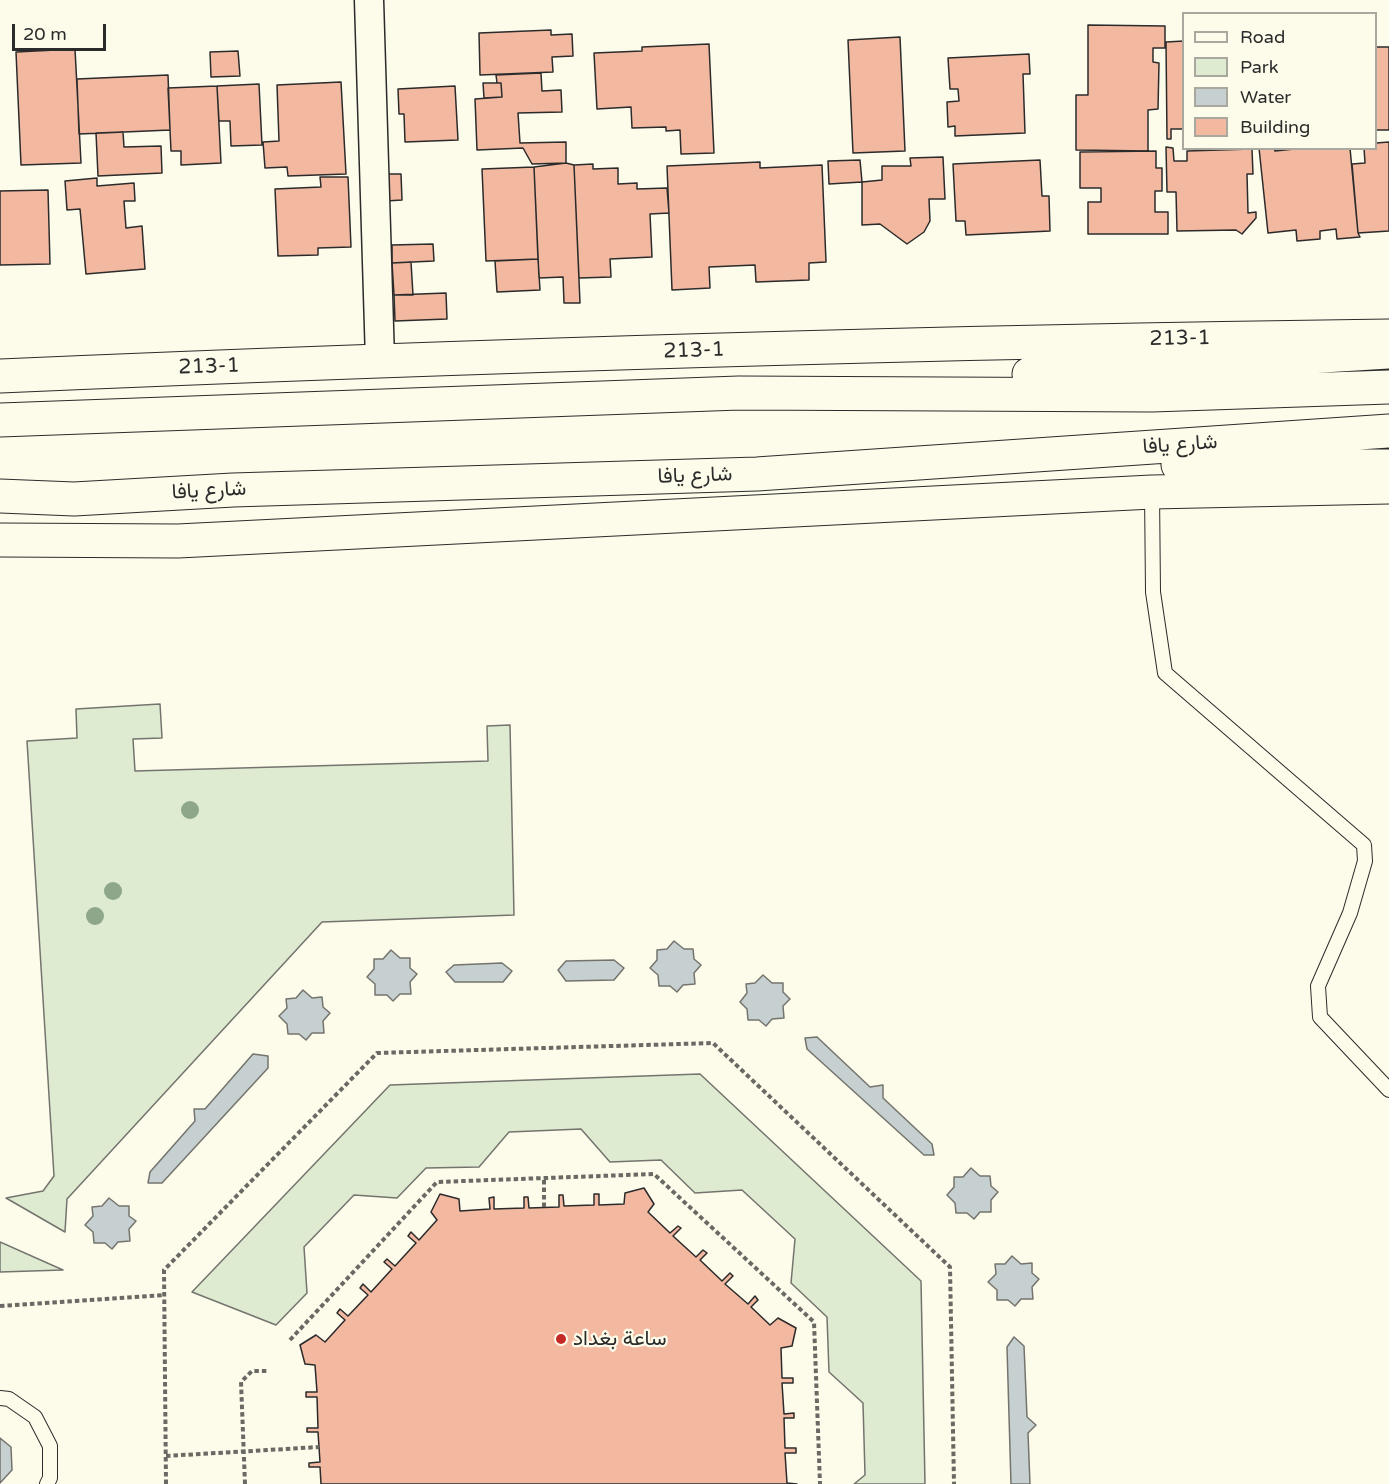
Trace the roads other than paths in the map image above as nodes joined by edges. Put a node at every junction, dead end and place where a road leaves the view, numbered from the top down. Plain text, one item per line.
1 (369, 0) edge
2 (1389, 336) edge
3 (1389, 352) edge
4 (380, 360) junction
5 (0, 376) edge
6 (1389, 387) edge
7 (739, 393) junction
8 (0, 420) edge
9 (1389, 431) edge
10 (1389, 466) edge
11 (756, 474) junction
12 (1389, 487) edge
13 (1152, 492) junction
14 (0, 498) edge
15 (0, 540) edge
16 (1389, 1090) edge
17 (0, 1398) edge
18 (47, 1484) edge

1 - 4 street
2 - 4 main road, 213-1
3 - 7 main road
4 - 5 main road, 213-1
6 - 7 main road
7 - 8 main road
9 - 11 main road, شارع يافا
10 - 11 main road
11 - 14 main road, شارع يافا
12 - 13 main road
13 - 15 main road
13 - 16 lane
17 - 18 lane

